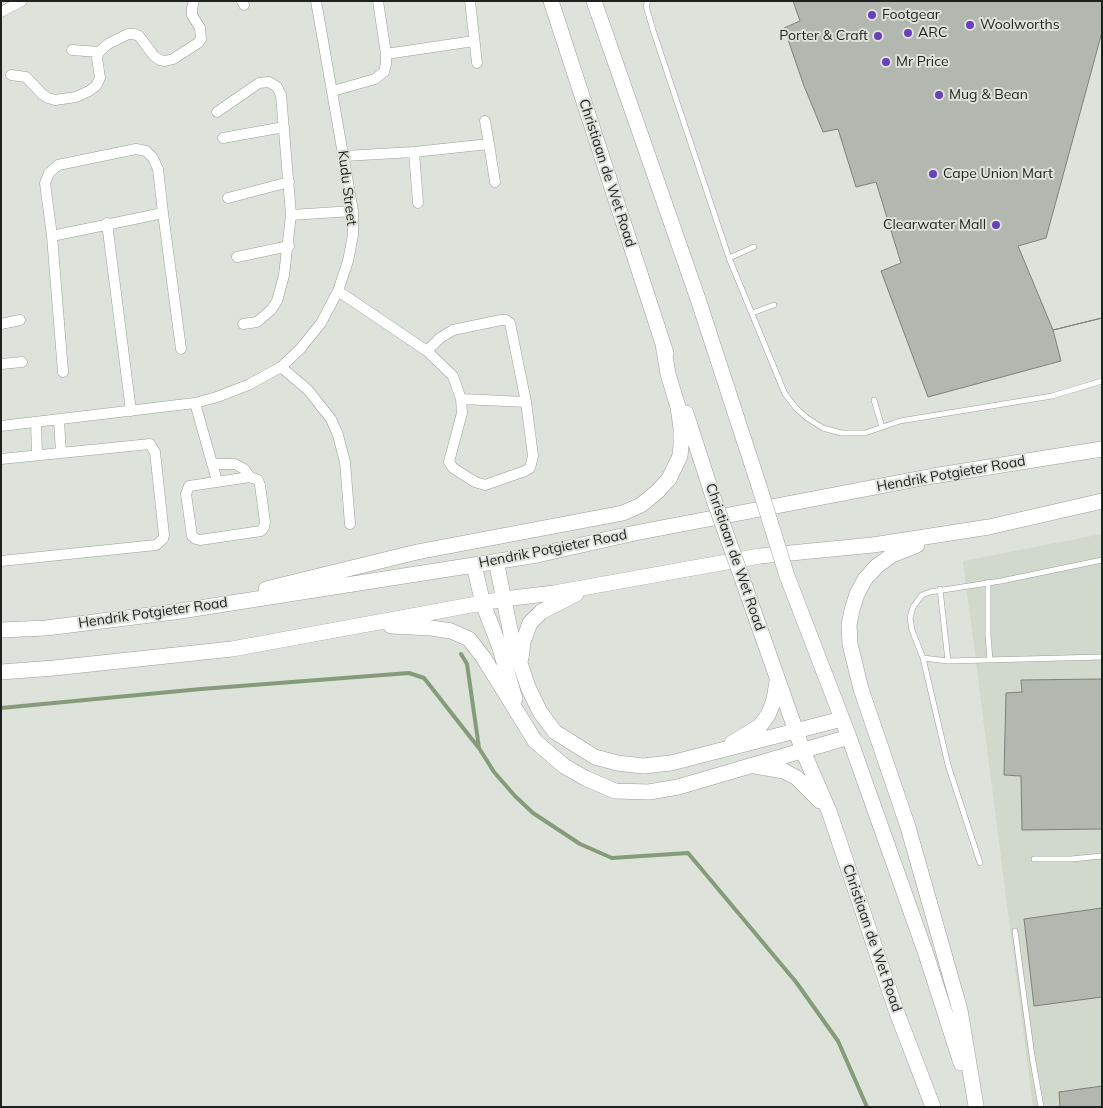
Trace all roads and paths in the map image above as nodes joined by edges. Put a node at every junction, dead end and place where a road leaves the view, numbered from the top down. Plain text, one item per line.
1 (22, 1) edge
2 (194, 1) edge
3 (316, 1) edge
4 (379, 1) edge
5 (470, 1) edge
6 (551, 1) edge
7 (594, 1) edge
8 (648, 1) edge
9 (1, 12) edge
10 (474, 41) junction
11 (72, 50) dead end
12 (99, 52) junction
13 (386, 54) junction
14 (477, 62) dead end
15 (11, 76) dead end
16 (333, 92) junction
17 (217, 112) dead end
18 (485, 121) dead end
19 (284, 127) junction
20 (222, 138) dead end
21 (489, 144) junction
22 (414, 152) junction
23 (344, 156) junction
24 (289, 182) junction
25 (495, 182) dead end
26 (228, 198) dead end
27 (418, 203) dead end
28 (353, 211) junction
29 (163, 213) junction
30 (291, 215) junction
31 (107, 223) junction
32 (52, 236) junction
33 (289, 246) junction
34 (754, 247) dead end
35 (238, 257) dead end
36 (730, 258) junction
37 (338, 291) junction
38 (774, 305) dead end
39 (752, 313) junction
40 (20, 320) dead end
41 (1, 324) edge
42 (243, 324) dead end
43 (663, 344) junction
44 (181, 349) dead end
45 (427, 351) junction
46 (22, 362) dead end
47 (1, 364) edge
48 (282, 367) junction
49 (63, 372) dead end
50 (1102, 381) edge
51 (461, 399) junction
52 (874, 400) dead end
53 (526, 402) junction
54 (195, 403) junction
55 (131, 411) junction
56 (59, 420) junction
57 (36, 422) junction
58 (1, 426) edge
59 (882, 427) junction
60 (1102, 444) edge
61 (1102, 449) edge
62 (1084, 452) junction
63 (61, 453) junction
64 (37, 455) junction
65 (1, 459) edge
66 (212, 464) junction
67 (250, 477) junction
68 (217, 481) junction
69 (1102, 501) edge
70 (350, 524) dead end
71 (989, 527) junction
72 (1102, 560) edge
73 (1, 561) edge
74 (496, 561) junction
75 (474, 566) junction
76 (988, 582) junction
77 (598, 584) junction
78 (940, 589) junction
79 (504, 599) junction
80 (483, 604) junction
81 (174, 612) junction
82 (363, 624) junction
83 (1, 630) edge
84 (1102, 657) edge
85 (923, 658) junction
86 (990, 660) junction
87 (948, 661) junction
88 (521, 662) junction
89 (1, 672) edge
90 (778, 678) junction
91 (520, 717) junction
92 (842, 719) junction
93 (796, 731) junction
94 (849, 737) junction
95 (803, 751) junction
96 (710, 753) junction
97 (748, 765) junction
98 (829, 811) junction
99 (1102, 856) edge
100 (1034, 859) dead end
101 (980, 862) dead end
102 (1015, 931) dead end
103 (976, 1106) edge
104 (934, 1107) edge
105 (1042, 1107) edge

1 - 9 street
2 - 12 street
3 - 16 street, Kudu Street
4 - 13 street
5 - 10 street
6 - 43 main road, Christiaan de Wet Road
7 - 92 main road, bridge
8 - 36 lane
10 - 13 street
10 - 14 street
11 - 12 street
12 - 15 street
13 - 16 street
16 - 23 street, Kudu Street
17 - 19 street
18 - 21 street
19 - 20 street
19 - 24 street
21 - 22 street
21 - 25 street
22 - 23 street
22 - 27 street
23 - 28 street, Kudu Street
24 - 26 street
24 - 30 street
28 - 30 street
28 - 37 street, Kudu Street
29 - 31 street
29 - 32 street
29 - 44 street
30 - 33 street
31 - 32 street
31 - 55 street
32 - 49 street
33 - 35 street
33 - 42 street
34 - 36 lane
36 - 39 lane
37 - 45 street
37 - 48 street, Kudu Street
38 - 39 lane
39 - 59 lane
40 - 41 street
43 - 81 main road
43 - 90 main road, Christiaan de Wet Road, bridge
45 - 51 street
45 - 53 street
46 - 47 street
48 - 54 street, Kudu Street
48 - 70 street
50 - 59 lane
51 - 53 street
51 - 53 street
52 - 59 lane
54 - 55 street, Kudu Street
54 - 66 street
55 - 56 street, Kudu Street
56 - 57 street, Kudu Street
56 - 63 street
57 - 58 street, Kudu Street
57 - 64 street
60 - 62 lane
61 - 62 main road, Hendrik Potgieter Road
62 - 74 main road, Hendrik Potgieter Road
63 - 64 street
63 - 73 street
64 - 65 street
66 - 67 street
66 - 68 street
67 - 68 street
67 - 68 street
69 - 71 main road
71 - 77 main road
71 - 103 main road
72 - 76 lane
74 - 75 main road, Hendrik Potgieter Road
74 - 79 main road
75 - 80 main road
75 - 81 main road, Hendrik Potgieter Road
76 - 78 lane
76 - 86 lane
77 - 79 main road
77 - 88 main road
78 - 85 lane
78 - 87 lane
79 - 80 main road
79 - 88 main road
80 - 82 main road
80 - 91 main road
81 - 83 main road, Hendrik Potgieter Road
82 - 89 main road
82 - 91 main road
84 - 86 lane
85 - 87 lane
85 - 101 lane
86 - 87 lane
88 - 96 main road
90 - 93 main road, Christiaan de Wet Road
90 - 96 main road
91 - 97 main road
92 - 93 main road
92 - 94 main road
93 - 95 main road, Christiaan de Wet Road
93 - 96 main road
94 - 95 main road
94 - 103 main road
95 - 97 main road
95 - 98 main road, Christiaan de Wet Road
97 - 98 main road
98 - 104 main road, Christiaan de Wet Road
99 - 100 lane
102 - 105 lane

